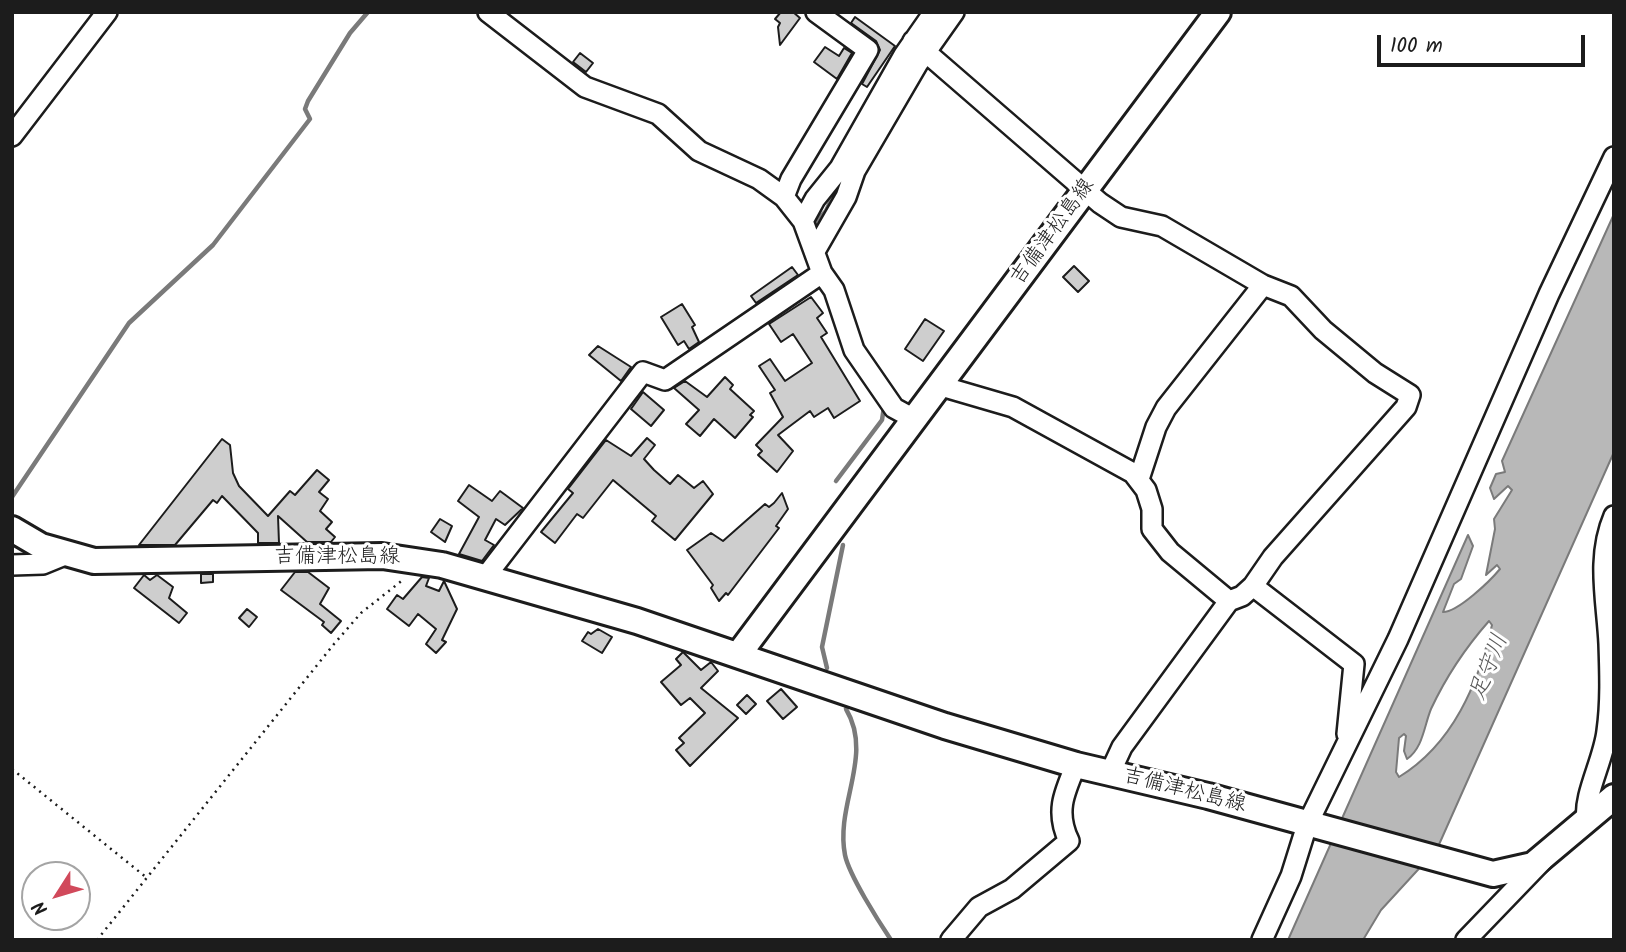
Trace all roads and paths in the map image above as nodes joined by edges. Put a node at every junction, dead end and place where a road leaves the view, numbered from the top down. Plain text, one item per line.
1 (107, 12) edge
2 (488, 12) edge
3 (816, 12) edge
4 (934, 12) edge
5 (954, 12) edge
6 (1218, 12) edge
7 (920, 47) junction
8 (12, 136) edge
9 (1614, 157) edge
10 (1084, 192) junction
11 (784, 197) junction
12 (808, 233) junction
13 (818, 276) junction
14 (1263, 285) junction
15 (941, 386) junction
16 (916, 420) junction
17 (1139, 479) junction
18 (1614, 516) edge
19 (12, 529) edge
20 (65, 555) junction
21 (426, 561) junction
22 (12, 565) edge
23 (486, 576) junction
24 (1253, 586) junction
25 (1229, 601) junction
26 (738, 655) junction
27 (1345, 752) junction
28 (1076, 765) junction
29 (12, 769) edge
30 (1110, 773) junction
31 (1614, 797) edge
32 (1587, 819) junction
33 (1314, 827) junction
34 (1551, 852) junction
35 (1493, 874) junction
36 (147, 878) junction
37 (1504, 901) junction
38 (97, 940) edge
39 (951, 940) edge
40 (1262, 940) edge
41 (1466, 940) edge

1 - 8 street
2 - 11 street
3 - 11 street
4 - 7 street
5 - 7 street
6 - 10 main road, 吉備津松島線
7 - 10 street
7 - 12 street
7 - 12 street
9 - 27 street
10 - 14 street
10 - 15 main road, 吉備津松島線
11 - 12 street
12 - 13 street
13 - 16 street
13 - 23 street
14 - 17 street
14 - 24 street
15 - 16 main road, 吉備津松島線
15 - 17 street
16 - 26 main road, 吉備津松島線
17 - 25 street
18 - 32 street
19 - 20 main road, 吉備津松島線
20 - 21 main road, 吉備津松島線
20 - 22 street
21 - 23 main road, 吉備津松島線
21 - 36 path
23 - 26 main road, 吉備津松島線
24 - 25 street
24 - 27 street
25 - 30 street
26 - 28 main road, 吉備津松島線
27 - 33 street
28 - 30 main road, 吉備津松島線
28 - 39 street
29 - 36 path
30 - 33 main road, 吉備津松島線
31 - 32 main road, 吉備津松島線
32 - 34 main road, 吉備津松島線
33 - 35 main road, 吉備津松島線
33 - 40 street
34 - 35 main road, 吉備津松島線
34 - 37 street
35 - 37 street
36 - 38 path
37 - 41 street

